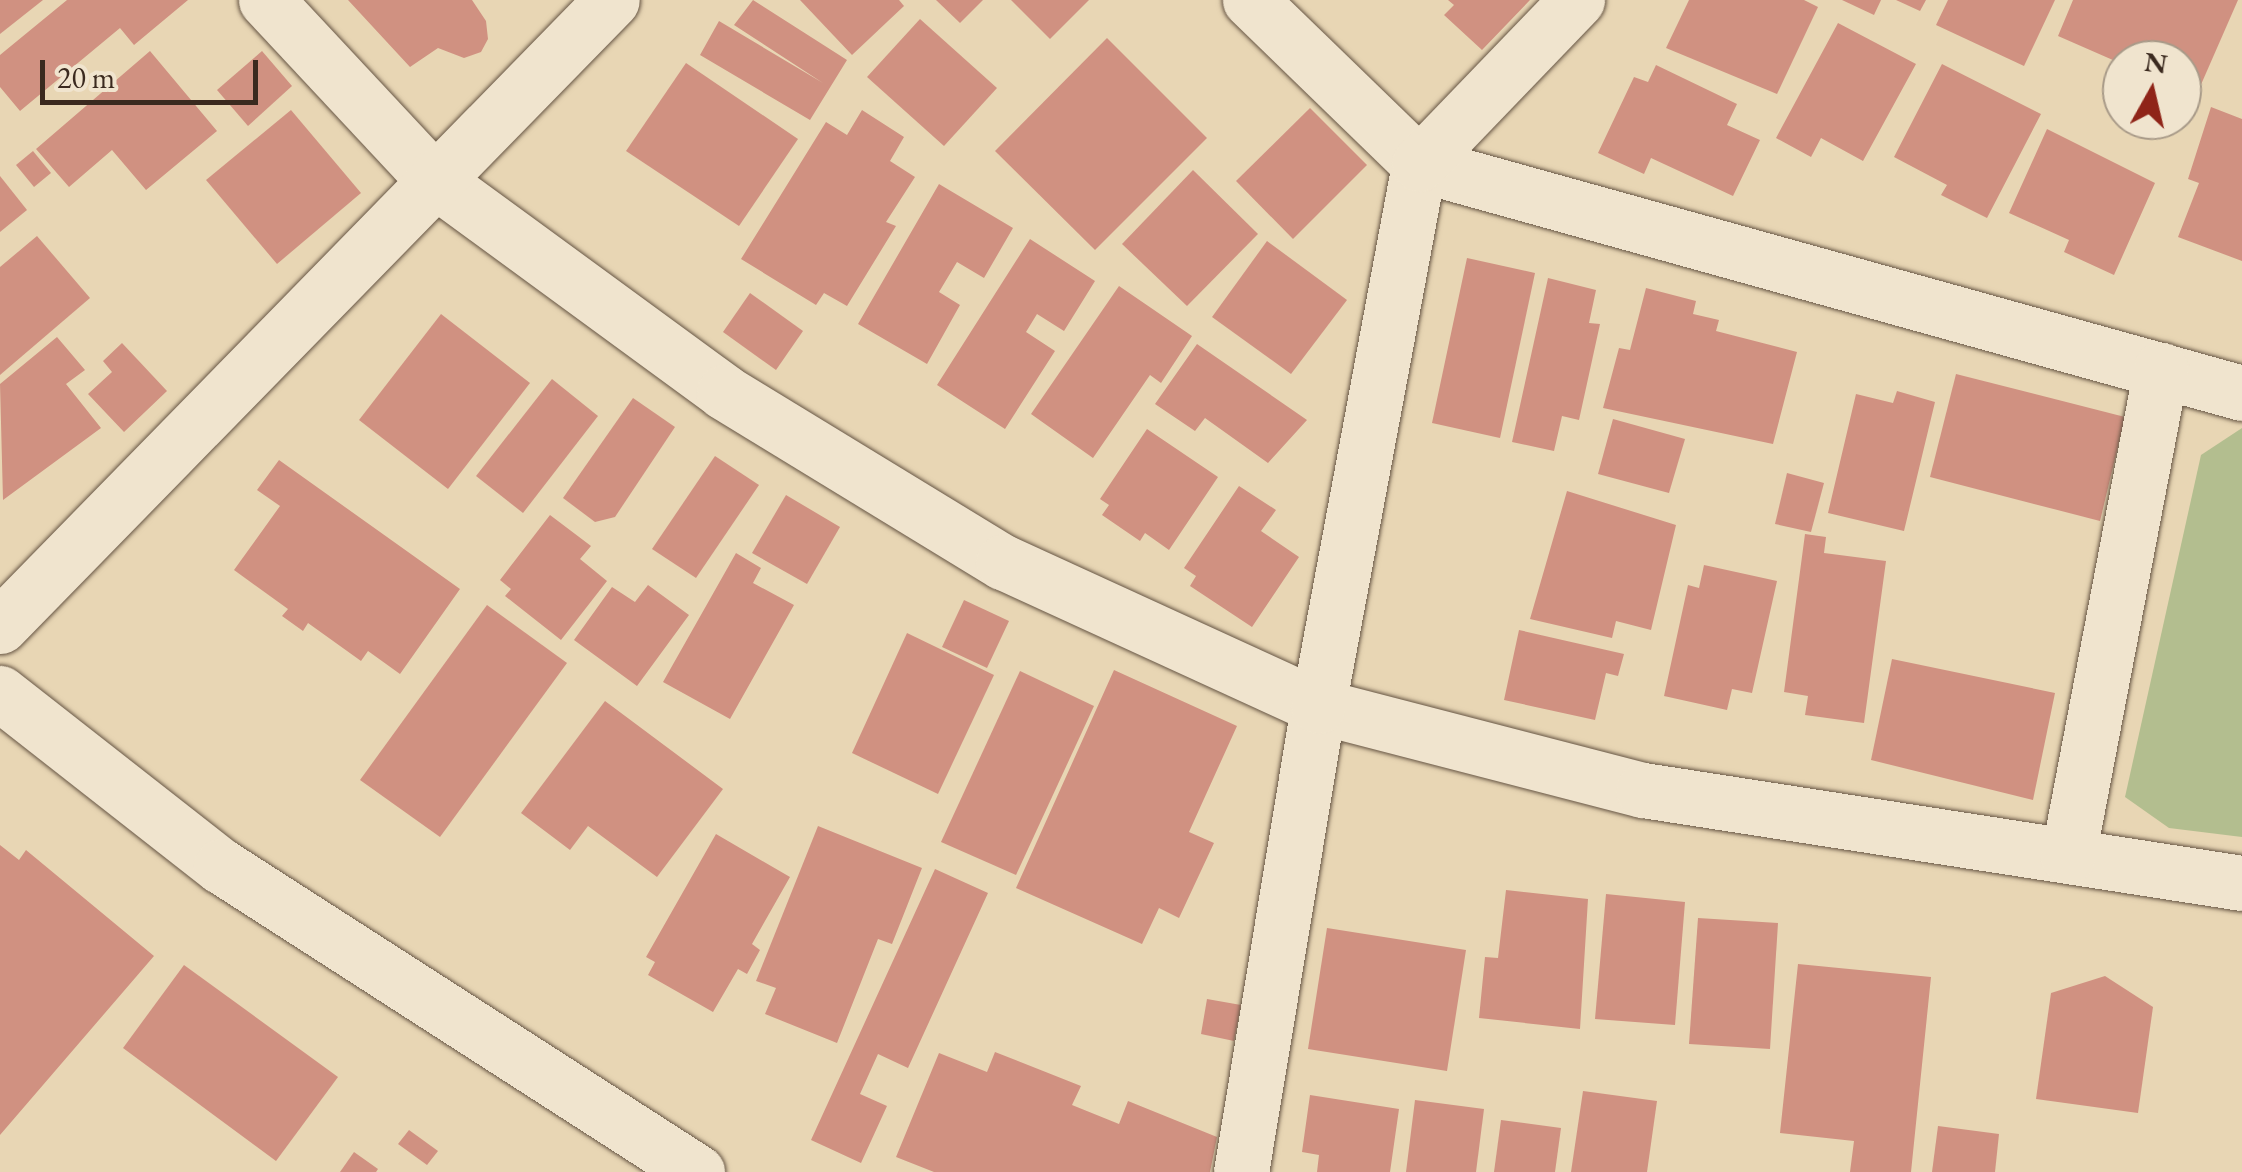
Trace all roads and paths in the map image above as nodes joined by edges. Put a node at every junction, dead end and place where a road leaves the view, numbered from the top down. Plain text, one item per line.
1 (266, 0) edge
2 (612, 0) edge
3 (1250, 0) edge
4 (1578, 0) edge
5 (1418, 164) junction
6 (432, 178) junction
7 (2160, 370) junction
8 (2242, 393) edge
9 (0, 626) edge
10 (0, 694) edge
11 (1318, 706) junction
12 (2068, 856) junction
13 (2242, 883) edge
14 (696, 1172) edge
15 (1241, 1172) edge

1 - 6 street
2 - 6 street
3 - 5 street
4 - 5 street
5 - 7 street
5 - 11 street
6 - 9 street
6 - 11 street
7 - 8 street
7 - 12 street
10 - 14 street
11 - 12 street
11 - 15 street
12 - 13 street

